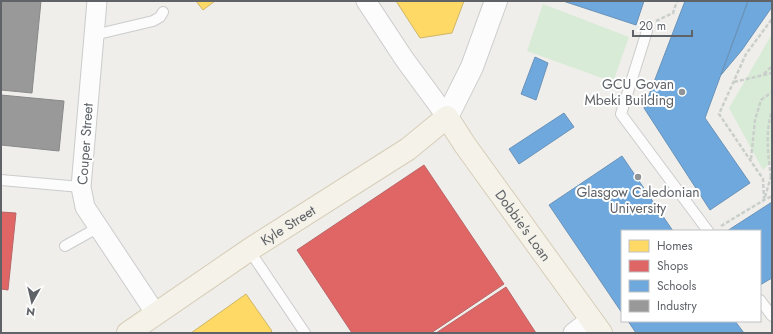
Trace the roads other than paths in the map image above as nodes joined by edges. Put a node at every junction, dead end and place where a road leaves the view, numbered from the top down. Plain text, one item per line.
1 (97, 1) edge
2 (366, 1) edge
3 (496, 1) edge
4 (163, 12) dead end
5 (647, 31) road end
6 (94, 35) junction
7 (447, 116) junction
8 (1, 180) edge
9 (81, 188) junction
10 (99, 227) junction
11 (707, 230) edge
12 (66, 246) dead end
13 (249, 250) junction
14 (761, 301) edge
15 (156, 314) junction
16 (772, 316) edge
17 (596, 326) edge
18 (128, 333) edge
19 (305, 333) edge
20 (573, 333) edge

1 - 6 street, Couper Street
2 - 7 street
3 - 7 street
4 - 6 lane
5 - 11 lane
6 - 9 street, Couper Street
7 - 13 main road, Kyle Street
7 - 17 main road, Dobbie's Loan
8 - 9 lane
9 - 10 street, Couper Street
10 - 12 lane
10 - 15 street, Couper Street
13 - 15 main road, Kyle Street
13 - 19 lane
14 - 16 lane
15 - 18 main road, Kyle Street
17 - 20 street

